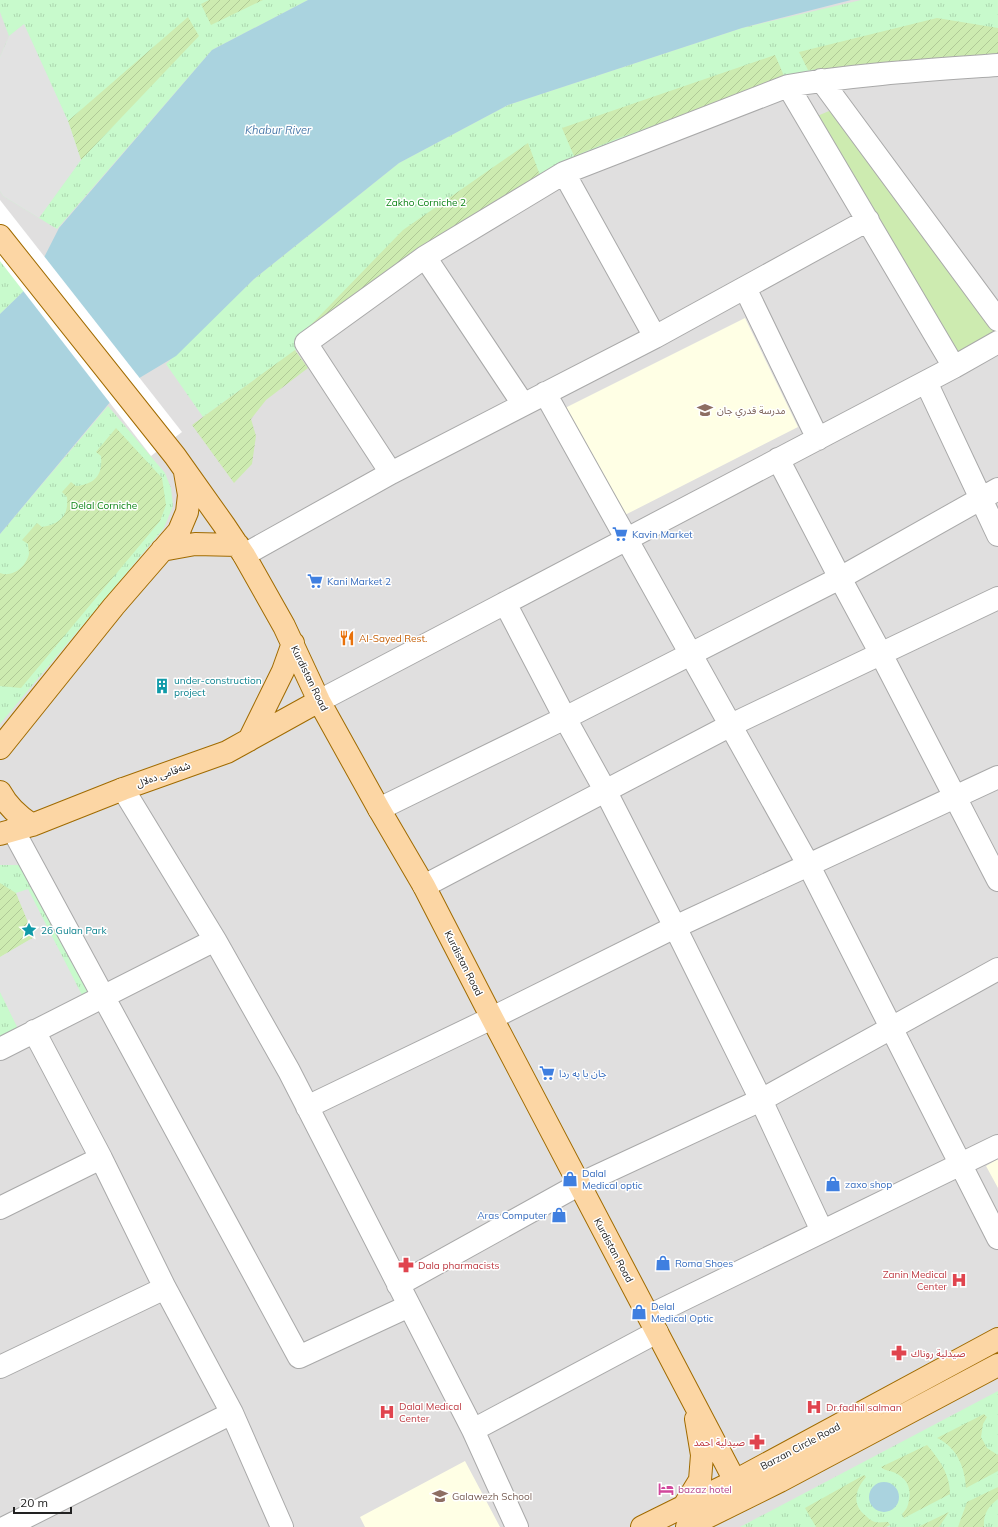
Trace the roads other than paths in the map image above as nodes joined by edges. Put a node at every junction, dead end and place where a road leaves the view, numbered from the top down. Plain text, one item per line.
1 (998, 65) edge
2 (821, 80) junction
3 (788, 86) junction
4 (564, 173) junction
5 (868, 220) junction
6 (0, 236) edge
7 (425, 257) junction
8 (745, 288) junction
9 (998, 320) edge
10 (655, 337) junction
11 (998, 342) edge
12 (954, 367) junction
13 (926, 382) junction
14 (545, 393) junction
15 (523, 404) junction
16 (818, 439) junction
17 (778, 459) junction
18 (180, 463) junction
19 (391, 473) junction
20 (989, 494) edge
21 (998, 535) edge
22 (626, 539) junction
23 (162, 550) junction
24 (241, 550) junction
25 (840, 578) junction
26 (998, 598) edge
27 (505, 603) junction
28 (293, 643) junction
29 (691, 654) junction
30 (881, 654) junction
31 (319, 701) junction
32 (566, 718) junction
33 (731, 725) junction
34 (249, 740) junction
35 (0, 748) edge
36 (998, 776) edge
37 (123, 789) junction
38 (0, 792) edge
39 (606, 792) junction
40 (954, 797) junction
41 (379, 809) junction
42 (15, 830) edge
43 (809, 866) junction
44 (998, 880) edge
45 (424, 886) junction
46 (676, 927) junction
47 (215, 940) junction
48 (998, 969) edge
49 (104, 998) junction
50 (492, 1018) junction
51 (891, 1029) junction
52 (34, 1031) junction
53 (0, 1049) edge
54 (761, 1100) junction
55 (308, 1107) junction
56 (998, 1146) edge
57 (101, 1158) junction
58 (961, 1164) junction
59 (580, 1184) junction
60 (0, 1208) edge
61 (822, 1231) junction
62 (998, 1238) edge
63 (398, 1285) junction
64 (165, 1288) junction
65 (409, 1306) junction
66 (653, 1324) junction
67 (998, 1339) edge
68 (998, 1365) edge
69 (0, 1367) edge
70 (693, 1400) junction
71 (232, 1413) junction
72 (474, 1430) junction
73 (735, 1481) junction
74 (686, 1517) edge
75 (18, 1524) edge
76 (282, 1527) edge
77 (517, 1527) edge
78 (642, 1527) edge

1 - 2 street
2 - 3 street
2 - 9 street
3 - 4 street
3 - 5 street
4 - 7 street
4 - 10 street
5 - 8 street
5 - 12 street
6 - 18 main road, Kurdistan Road
7 - 15 street
7 - 19 street
8 - 10 street
8 - 16 street
10 - 14 street
11 - 12 street
12 - 13 street
13 - 16 street
13 - 20 street
14 - 15 street
14 - 22 street
15 - 19 street
16 - 17 street
17 - 22 street
17 - 25 street
18 - 23 main road
18 - 24 main road, Kurdistan Road
19 - 24 street
20 - 21 street
20 - 25 street
22 - 27 street
22 - 29 street
23 - 24 main road
23 - 35 main road
24 - 28 main road, Kurdistan Road
25 - 29 street
25 - 30 street
26 - 30 street
27 - 31 street
27 - 32 street
28 - 31 main road, Kurdistan Road
28 - 34 main road
29 - 32 street
29 - 33 street
30 - 33 street
30 - 40 street
31 - 34 main road, شەقامی دەلال
31 - 41 main road, Kurdistan Road
32 - 39 street
32 - 41 street
33 - 39 street
33 - 43 street
34 - 37 main road, شەقامی دەلال
36 - 40 street
37 - 42 main road, شەقامی دەلال
37 - 47 street
38 - 42 main road
39 - 45 street
39 - 46 street
40 - 43 street
40 - 44 street
41 - 45 main road, Kurdistan Road
42 - 49 street
43 - 46 street
43 - 51 street
45 - 50 main road, Kurdistan Road
46 - 50 street
46 - 54 street
47 - 49 street
47 - 55 street
48 - 51 street
49 - 52 street
49 - 65 street
50 - 55 street
50 - 59 main road, Kurdistan Road
51 - 54 street
51 - 58 street
52 - 53 street
52 - 57 street
54 - 59 street
54 - 61 street
55 - 63 street
56 - 58 street
57 - 60 street
57 - 64 street
58 - 61 street
58 - 62 street
59 - 63 street
59 - 66 main road, Kurdistan Road
61 - 66 street
63 - 65 street
64 - 69 street
64 - 71 street
65 - 72 street
66 - 70 main road, Kurdistan Road
66 - 72 street
67 - 73 main road, Barzan Circle Road
68 - 74 main road, Barzan Circle Road
70 - 73 main road, Kurdistan Road
70 - 74 main road
71 - 75 street
71 - 76 street
72 - 77 street
73 - 74 main road, Barzan Circle Road
74 - 78 main road, Barzan Circle Road

